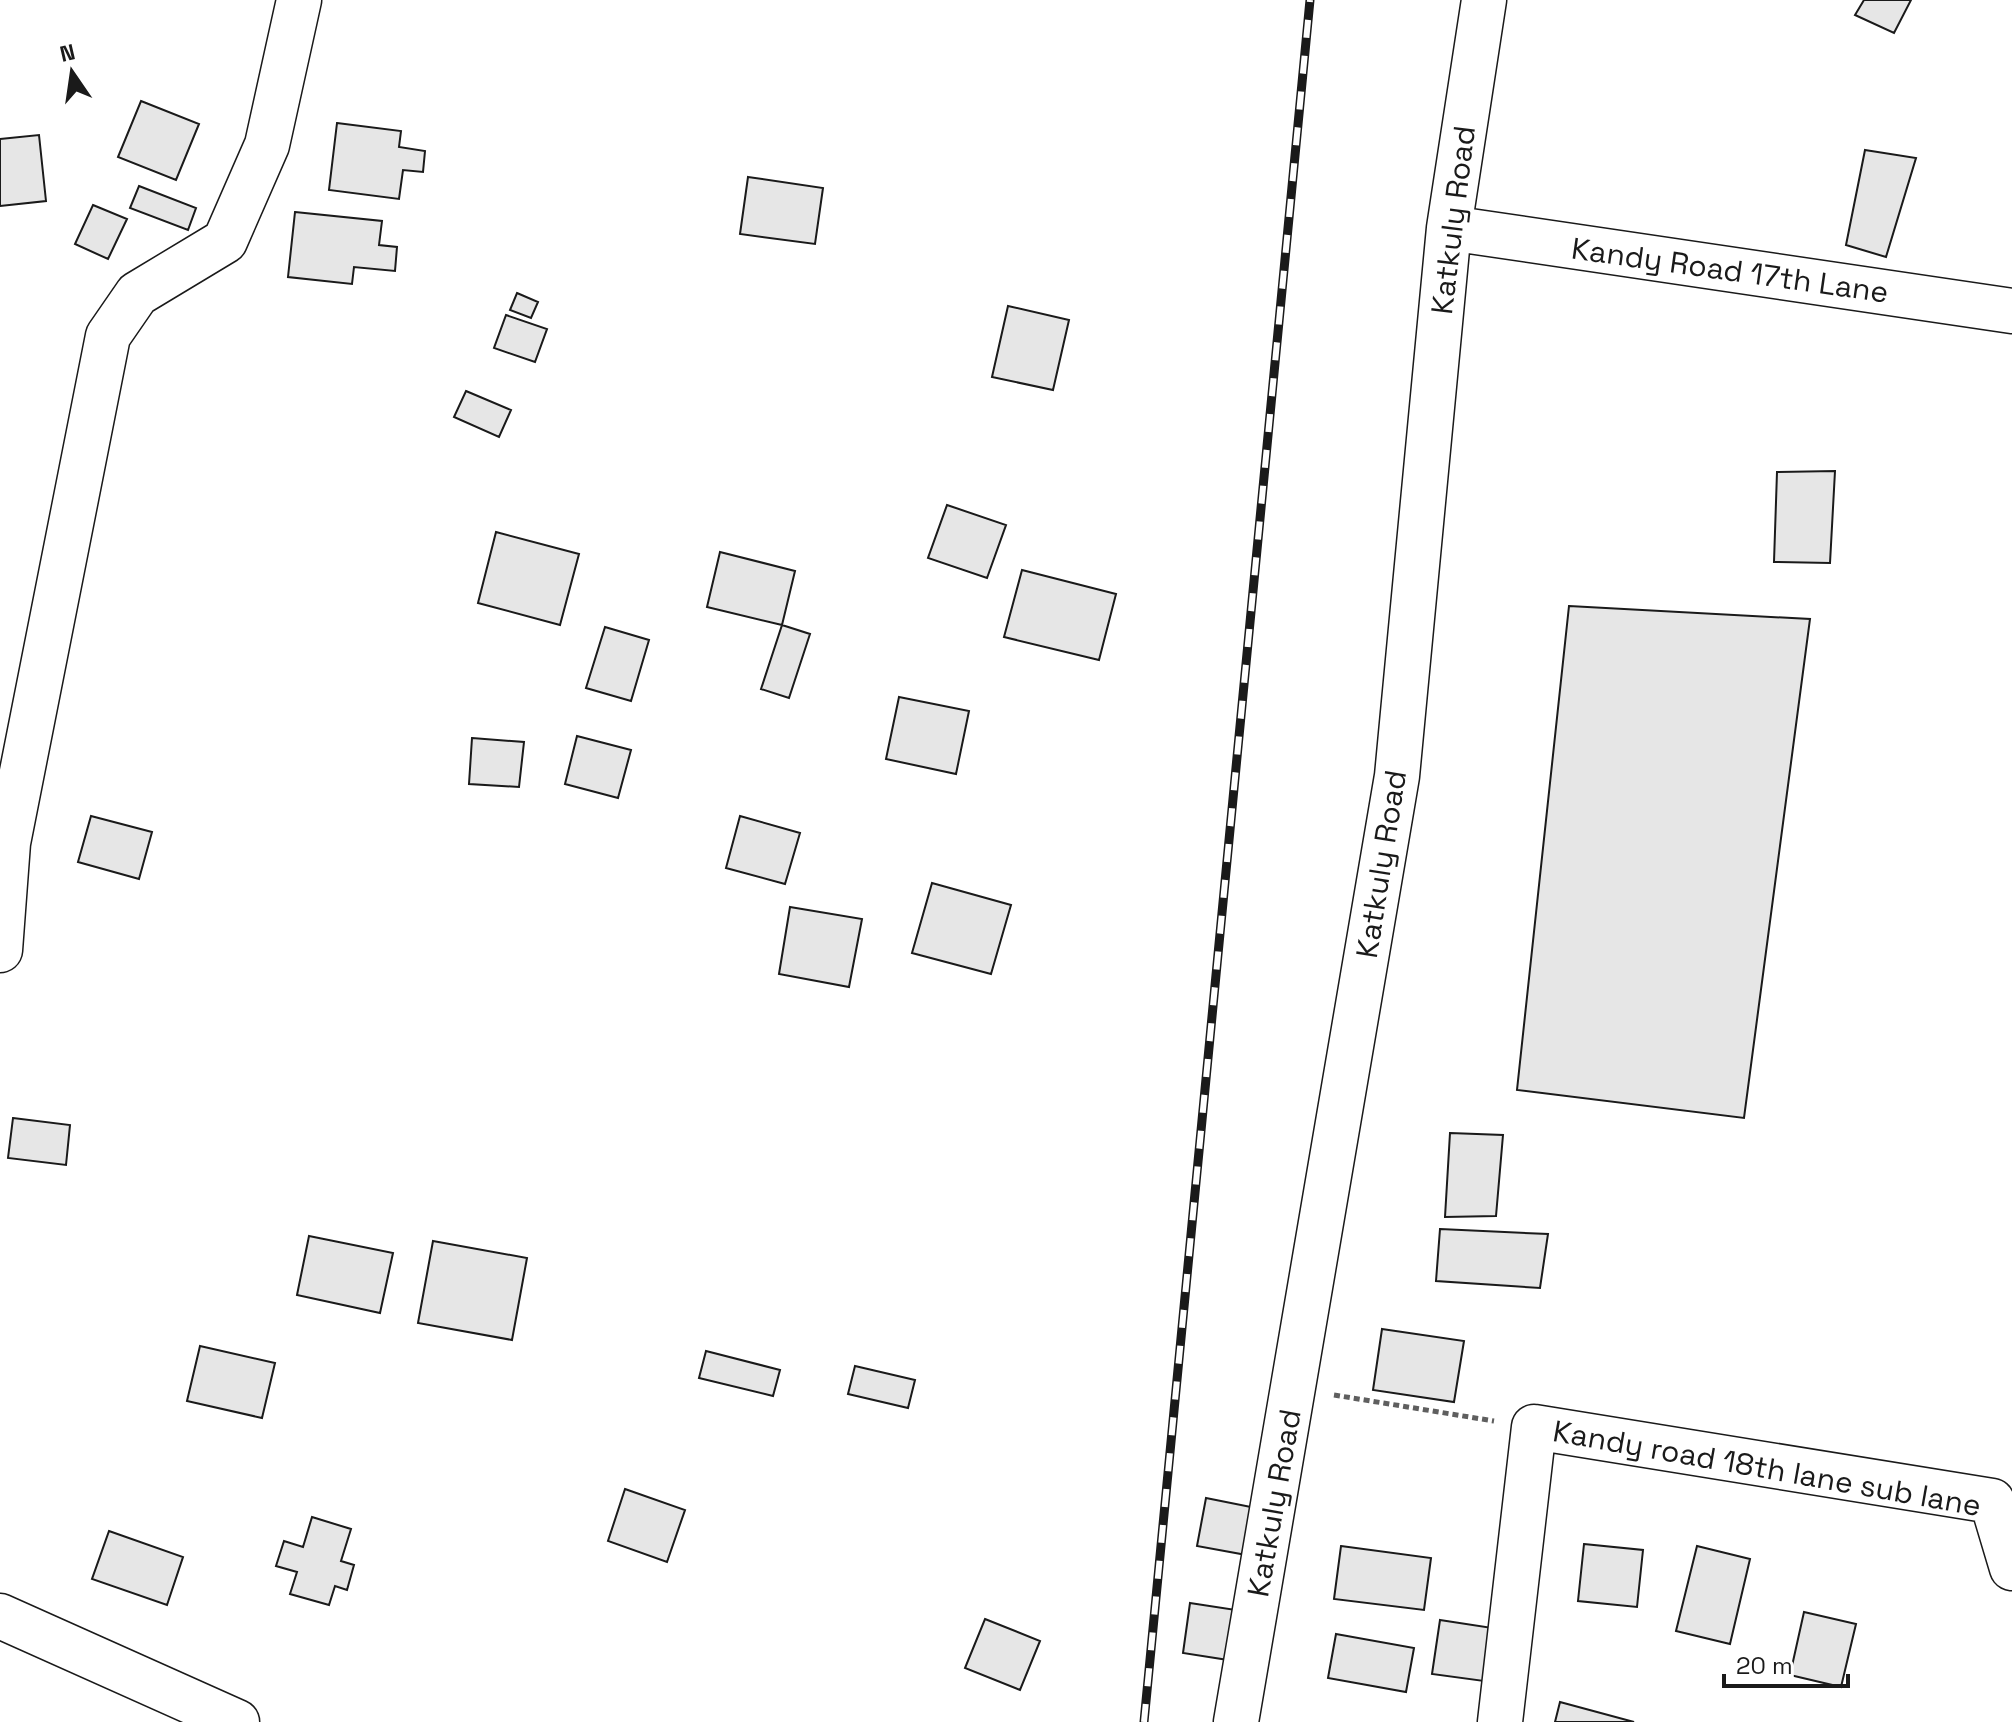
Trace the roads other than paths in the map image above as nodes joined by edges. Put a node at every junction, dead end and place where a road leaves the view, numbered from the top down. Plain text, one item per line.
1 (299, 0) edge
2 (1484, 0) edge
3 (1449, 228) junction
4 (2012, 311) edge
5 (0, 950) edge
6 (2012, 1568) edge
7 (0, 1616) edge
8 (237, 1722) edge
9 (1236, 1722) edge
10 (1500, 1722) edge

1 - 5 street
2 - 3 street, Katkuly Road
3 - 4 street, Kandy Road 17th Lane
3 - 9 street, Katkuly Road
6 - 10 street, Kandy road 18th lane sub lane
7 - 8 street

